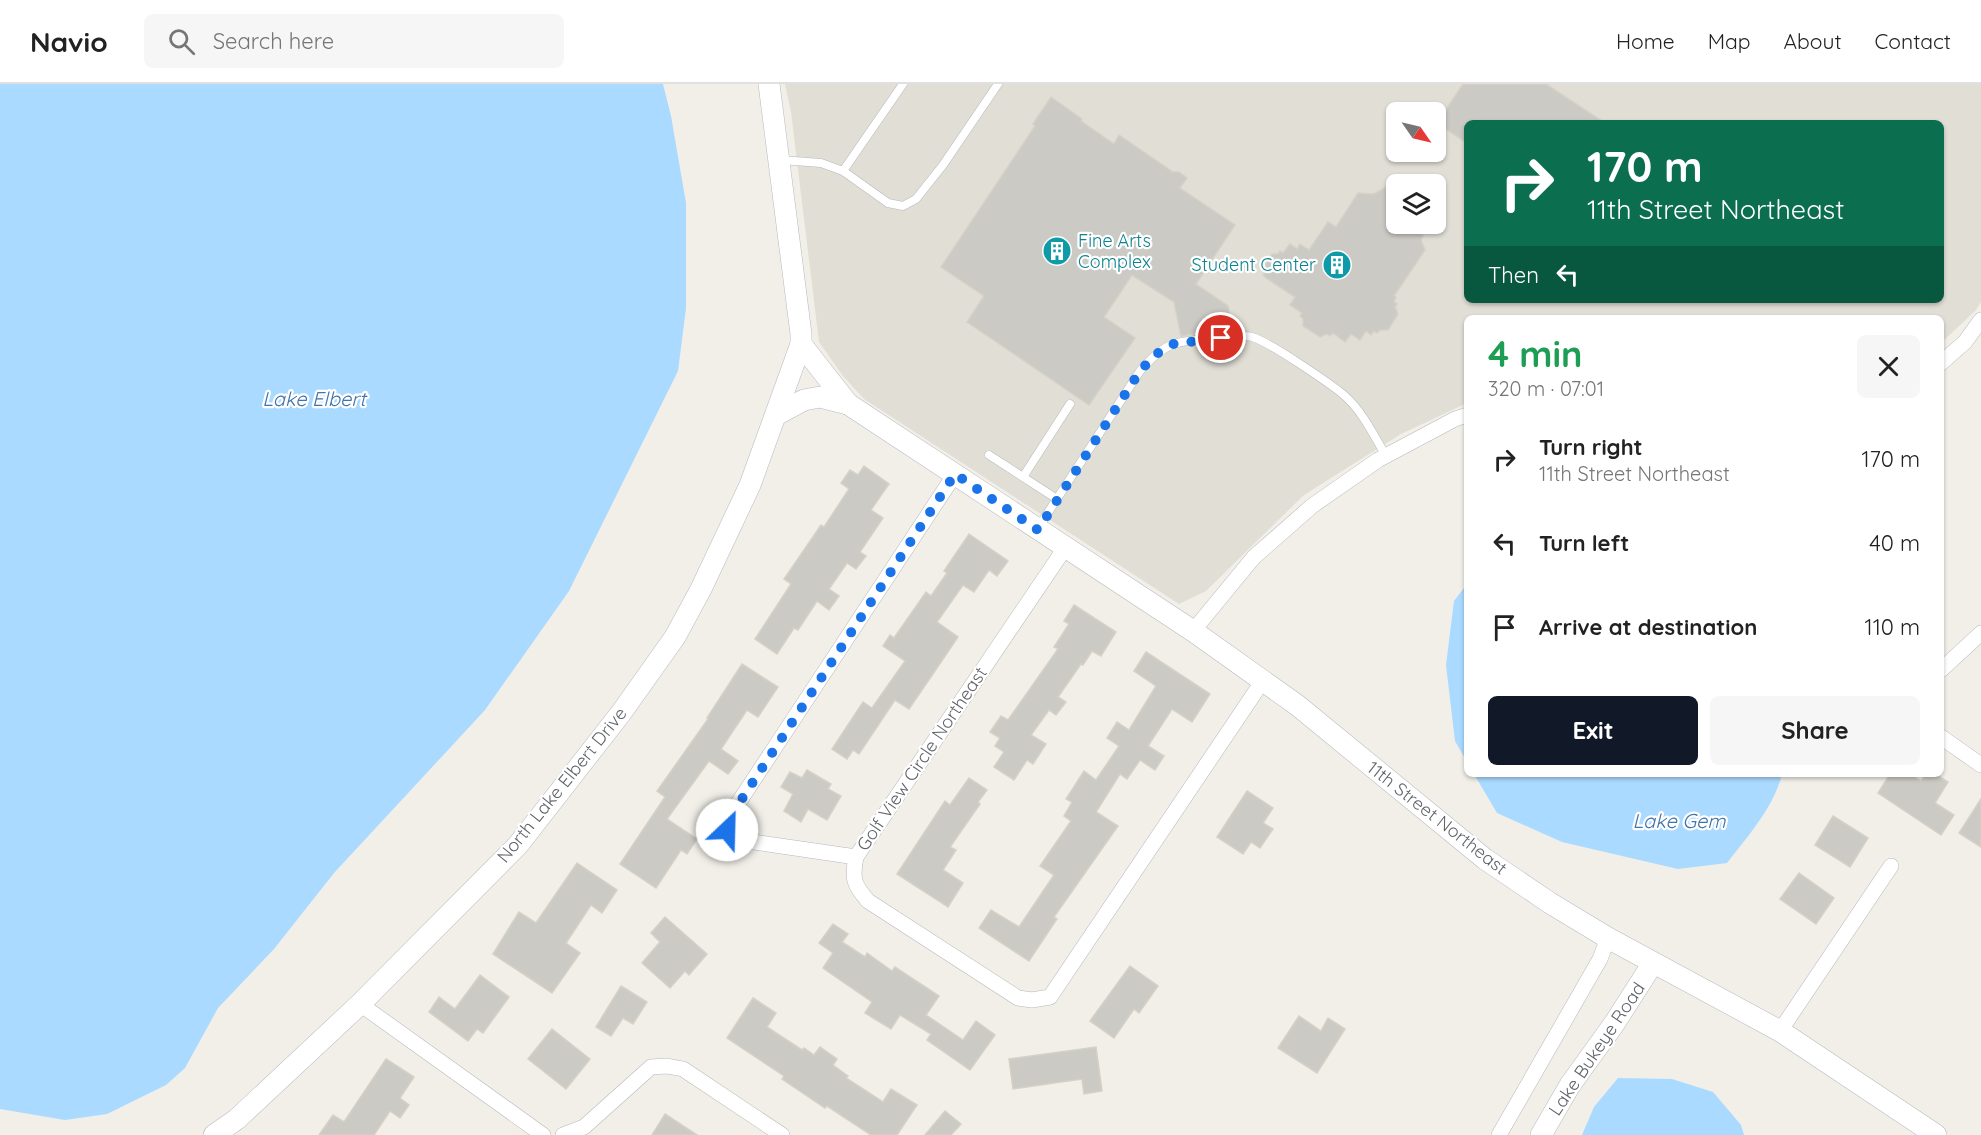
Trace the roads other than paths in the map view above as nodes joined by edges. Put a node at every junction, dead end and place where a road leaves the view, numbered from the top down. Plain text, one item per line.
1 (769, 84) edge
2 (903, 84) edge
3 (998, 84) edge
4 (779, 160) junction
5 (843, 171) junction
6 (1981, 320) edge
7 (801, 344) junction
8 (1944, 360) edge
9 (848, 404) junction
10 (1070, 404) dead end
11 (776, 415) junction
12 (1464, 416) edge
13 (989, 455) dead end
14 (1386, 456) junction
15 (955, 474) junction
16 (1023, 477) junction
17 (1057, 499) junction
18 (1038, 530) junction
19 (1065, 548) junction
20 (1193, 631) junction
21 (1981, 633) edge
22 (1944, 667) edge
23 (1262, 682) junction
24 (1944, 739) edge
25 (1981, 765) edge
26 (856, 856) junction
27 (1891, 866) dead end
28 (1608, 938) junction
29 (1653, 963) junction
30 (360, 1004) junction
31 (1780, 1031) junction
32 (214, 1135) edge
33 (543, 1135) edge
34 (563, 1135) edge
35 (783, 1135) edge
36 (1498, 1135) edge
37 (1541, 1135) edge
38 (1936, 1135) edge

1 - 4 street
2 - 5 lane
3 - 5 lane
4 - 5 lane
4 - 7 street
6 - 8 street
7 - 9 street, 11th Street Northeast
7 - 11 street, North Lake Elbert Drive
9 - 11 street
9 - 15 street, 11th Street Northeast
10 - 16 lane
11 - 30 street, North Lake Elbert Drive
12 - 14 street
13 - 16 lane
14 - 17 lane
14 - 20 street
15 - 18 street, 11th Street Northeast
15 - 26 street
16 - 17 lane
17 - 18 lane
18 - 19 street, 11th Street Northeast
19 - 20 street, 11th Street Northeast
19 - 26 street, Golf View Circle Northeast
20 - 23 street, 11th Street Northeast
21 - 22 street
23 - 26 street, Golf View Circle Northeast
23 - 28 street, 11th Street Northeast
24 - 25 street
27 - 31 street
28 - 29 street, 11th Street Northeast
28 - 36 street
29 - 31 street, 11th Street Northeast
29 - 37 street, Lake Bukeye Road
30 - 32 street, North Lake Elbert Drive
30 - 33 street
31 - 38 street, 11th Street Northeast
34 - 35 street

